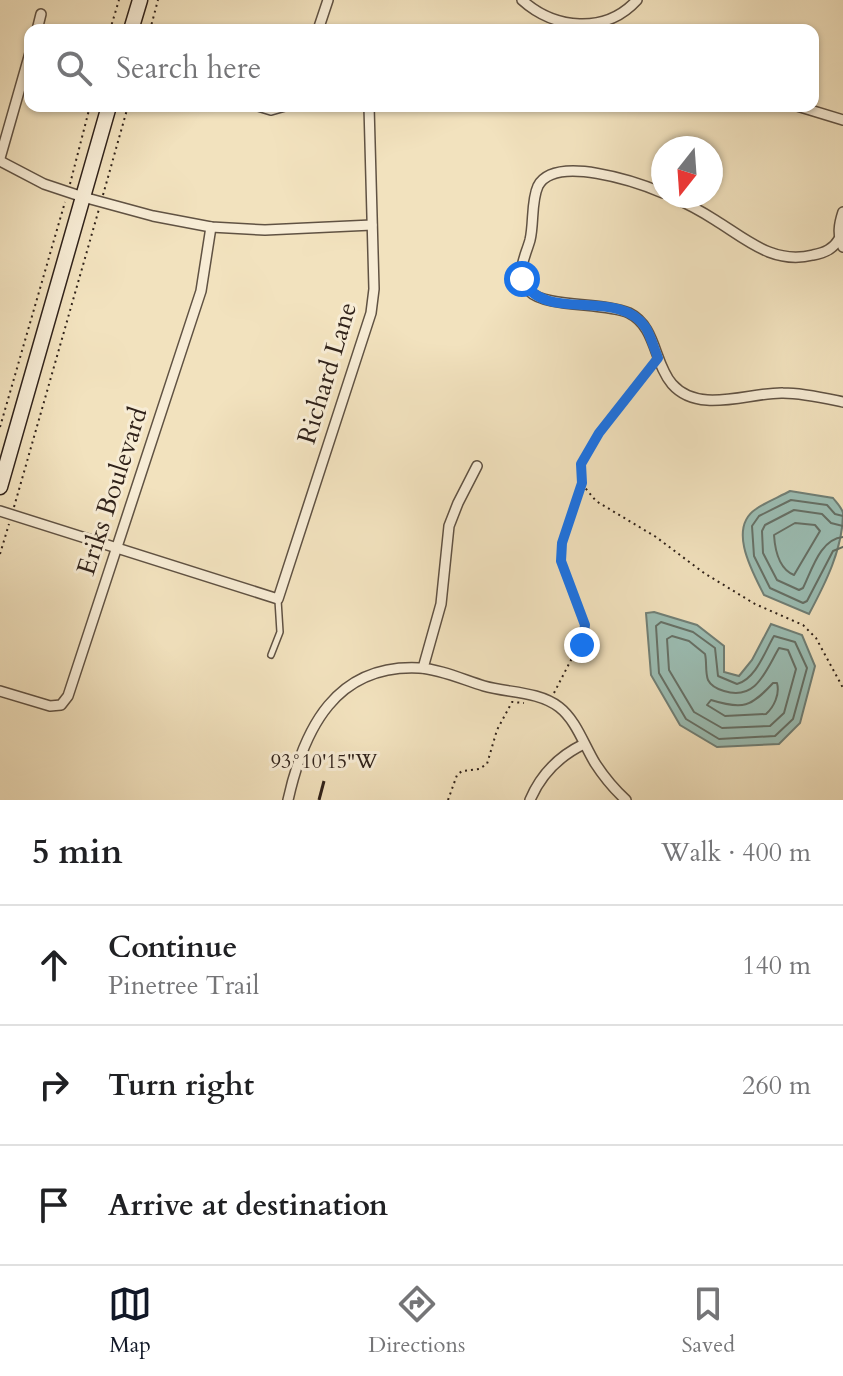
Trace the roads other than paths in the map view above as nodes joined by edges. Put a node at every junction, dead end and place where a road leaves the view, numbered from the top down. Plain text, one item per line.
1 (140, 0) edge
2 (328, 0) edge
3 (522, 0) edge
4 (637, 0) edge
5 (41, 14) dead end
6 (38, 24) edge
7 (133, 24) edge
8 (320, 24) edge
9 (574, 24) edge
10 (592, 24) edge
11 (24, 74) edge
12 (107, 112) edge
13 (369, 112) edge
14 (817, 112) edge
15 (843, 120) edge
16 (0, 159) edge
17 (651, 189) edge
18 (76, 194) junction
19 (693, 208) edge
20 (843, 212) edge
21 (372, 225) junction
22 (211, 227) junction
23 (841, 243) edge
24 (843, 402) edge
25 (477, 466) dead end
26 (0, 487) edge
27 (0, 511) edge
28 (117, 547) junction
29 (278, 599) junction
30 (271, 655) dead end
31 (423, 668) junction
32 (0, 691) edge
33 (584, 744) junction
34 (288, 800) edge
35 (530, 800) edge
36 (626, 800) edge

1 - 7 main road
2 - 8 street
3 - 9 street
4 - 10 street
5 - 6 street
11 - 16 street
12 - 18 main road
13 - 21 street, Richard Lane
14 - 15 street
16 - 18 street
17 - 24 street
18 - 22 street
18 - 26 main road
19 - 23 street
20 - 23 street
21 - 22 street
21 - 29 street, Richard Lane
22 - 28 street, Eriks Boulevard
25 - 31 street
27 - 28 street
28 - 29 street
28 - 32 street, Eriks Boulevard
29 - 30 lane
31 - 33 street
31 - 34 street
33 - 35 street
33 - 36 street

